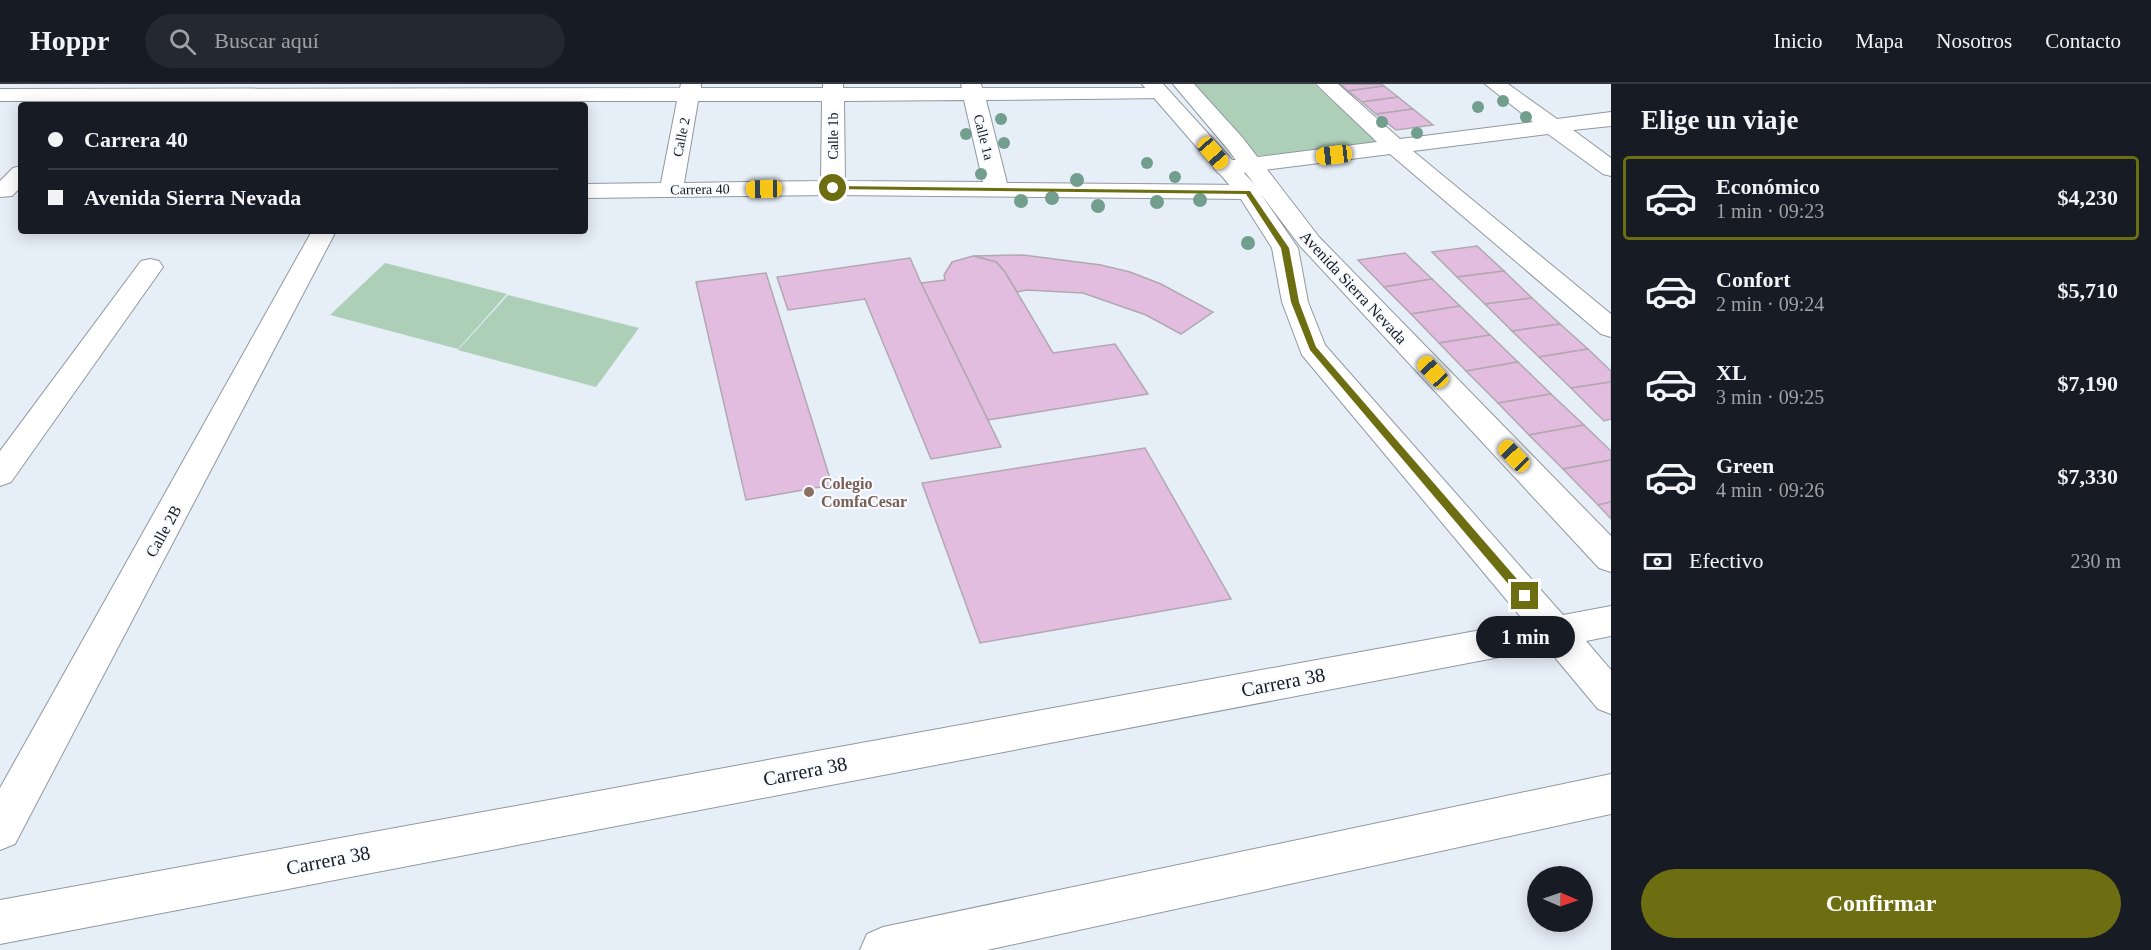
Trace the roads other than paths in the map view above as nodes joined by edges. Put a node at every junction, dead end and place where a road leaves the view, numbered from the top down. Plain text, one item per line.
1 (1326, 84) edge
2 (1495, 84) edge
3 (1165, 87) edge
4 (541, 89) edge
5 (833, 89) edge
6 (237, 90) edge
7 (690, 90) edge
8 (972, 90) edge
9 (397, 94) edge
10 (0, 95) edge
11 (97, 95) edge
12 (1611, 119) edge
13 (1554, 127) junction
14 (1395, 147) junction
15 (1611, 169) edge
16 (1242, 175) junction
17 (18, 177) edge
18 (833, 188) junction
19 (671, 190) junction
20 (997, 190) junction
21 (8, 191) edge
22 (588, 191) edge
23 (322, 234) edge
24 (150, 267) dead end
25 (1611, 328) edge
26 (2, 469) edge
27 (1611, 558) edge
28 (1611, 621) edge
29 (1555, 631) junction
30 (1611, 697) edge
31 (1611, 795) edge
32 (0, 829) edge
33 (0, 922) edge
34 (883, 950) edge

1 - 14 street
2 - 13 street
3 - 8 street
3 - 16 street, Avenida Sierra Nevada
4 - 7 street
4 - 9 street
5 - 7 street
5 - 8 street
5 - 18 street, Calle 1b
6 - 9 street
6 - 11 street
7 - 19 street, Calle 2
8 - 20 street, Calle 1a
10 - 11 street
12 - 13 street, Carrera 40
13 - 14 street, Carrera 40
13 - 15 street
14 - 16 street, Carrera 40
14 - 25 street
16 - 20 street, Carrera 40
16 - 27 street, Avenida Sierra Nevada
16 - 29 street, Avenida Sierra Nevada
17 - 21 street
18 - 19 street, Carrera 40
18 - 20 street, Carrera 40
19 - 22 street, Carrera 40
23 - 32 street, Calle 2B
24 - 26 street
28 - 29 street, Carrera 38
29 - 30 street, Avenida Sierra Nevada
29 - 33 street, Carrera 38
31 - 34 street

